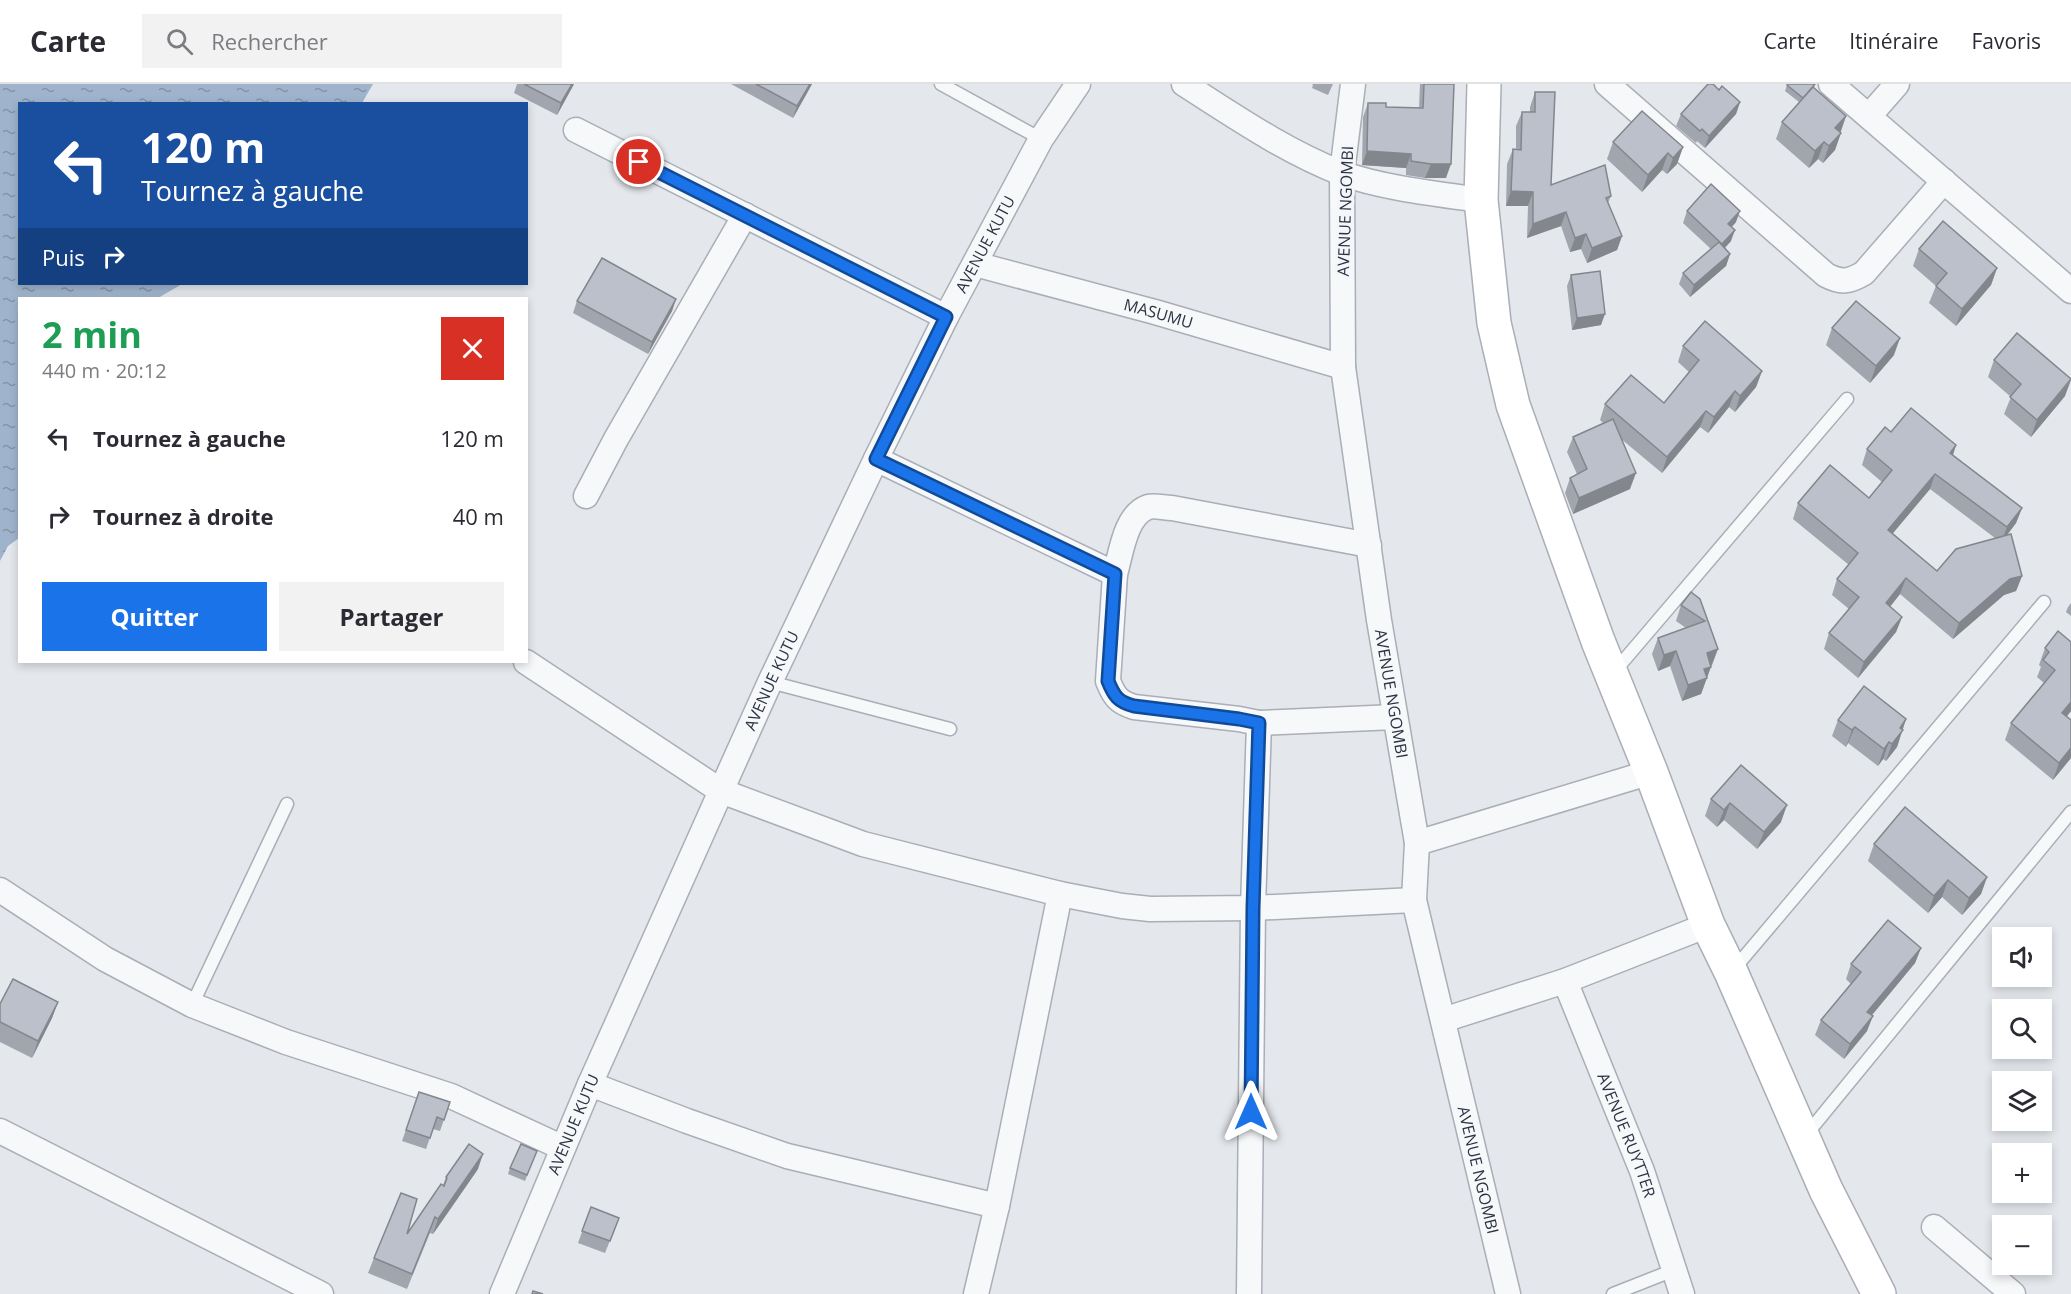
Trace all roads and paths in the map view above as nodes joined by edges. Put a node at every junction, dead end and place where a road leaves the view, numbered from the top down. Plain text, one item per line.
1 (940, 84) edge
2 (1078, 84) edge
3 (1184, 84) edge
4 (1353, 84) edge
5 (1484, 84) edge
6 (1607, 84) edge
7 (1831, 84) edge
8 (1897, 84) edge
9 (1869, 116) junction
10 (576, 130) dead end
11 (1041, 139) junction
12 (1342, 173) junction
13 (1944, 181) junction
14 (1481, 200) junction
15 (745, 215) junction
16 (975, 264) junction
17 (2071, 291) edge
18 (946, 317) junction
19 (1343, 368) junction
20 (1847, 399) dead end
21 (876, 459) junction
22 (586, 496) dead end
23 (1370, 545) junction
24 (1115, 574) junction
25 (2044, 602) dead end
26 (528, 663) edge
27 (1612, 675) junction
28 (770, 682) junction
29 (1395, 717) junction
30 (1259, 723) junction
31 (950, 729) dead end
32 (1651, 772) junction
33 (721, 790) junction
34 (287, 804) dead end
35 (2071, 812) edge
36 (1417, 843) junction
37 (0, 890) edge
38 (1060, 894) junction
39 (1414, 900) junction
40 (1253, 908) junction
41 (1708, 925) junction
42 (1731, 972) junction
43 (1565, 981) junction
44 (192, 1005) junction
45 (1443, 1020) junction
46 (590, 1084) junction
47 (0, 1131) edge
48 (1803, 1138) junction
49 (563, 1148) junction
50 (997, 1206) junction
51 (1934, 1227) dead end
52 (1674, 1270) junction
53 (321, 1294) edge
54 (502, 1294) edge
55 (976, 1294) edge
56 (1250, 1294) edge
57 (1508, 1294) edge
58 (1613, 1294) edge
59 (1682, 1294) edge
60 (1879, 1294) edge
61 (2013, 1294) edge

1 - 11 lane
2 - 11 street, AVENUE KUTU
3 - 12 street
4 - 12 street, AVENUE NGOMBI
5 - 14 main road
6 - 13 street
7 - 9 street
8 - 9 street
9 - 13 street
10 - 15 street
11 - 16 street, AVENUE KUTU
12 - 14 street
12 - 19 street, AVENUE NGOMBI
13 - 17 street
14 - 27 main road
15 - 18 street
15 - 22 street
16 - 18 street, AVENUE KUTU
16 - 19 street, MASUMU
18 - 21 street, AVENUE KUTU
19 - 23 street, AVENUE NGOMBI
20 - 27 lane
21 - 24 street
21 - 28 street, AVENUE KUTU
23 - 24 street
23 - 29 street, AVENUE NGOMBI
24 - 30 street
25 - 42 lane
26 - 33 street
27 - 32 main road
28 - 31 lane
28 - 33 street, AVENUE KUTU
29 - 30 street
29 - 36 street, AVENUE NGOMBI
30 - 40 street
32 - 36 street
32 - 41 main road
33 - 38 street
33 - 46 street, AVENUE KUTU
34 - 44 lane
35 - 48 lane
36 - 39 street, AVENUE NGOMBI
37 - 44 street
38 - 40 street
38 - 50 street
39 - 40 street
39 - 45 street, AVENUE NGOMBI
40 - 56 street
41 - 42 main road
41 - 43 street
42 - 48 main road
43 - 45 street
43 - 52 street, AVENUE RUYTTER
44 - 49 street
45 - 57 street, AVENUE NGOMBI
46 - 49 street, AVENUE KUTU
46 - 50 street
47 - 53 street
48 - 60 main road
49 - 54 street, AVENUE KUTU
50 - 55 street
51 - 61 street
52 - 58 lane
52 - 59 street, AVENUE RUYTTER

